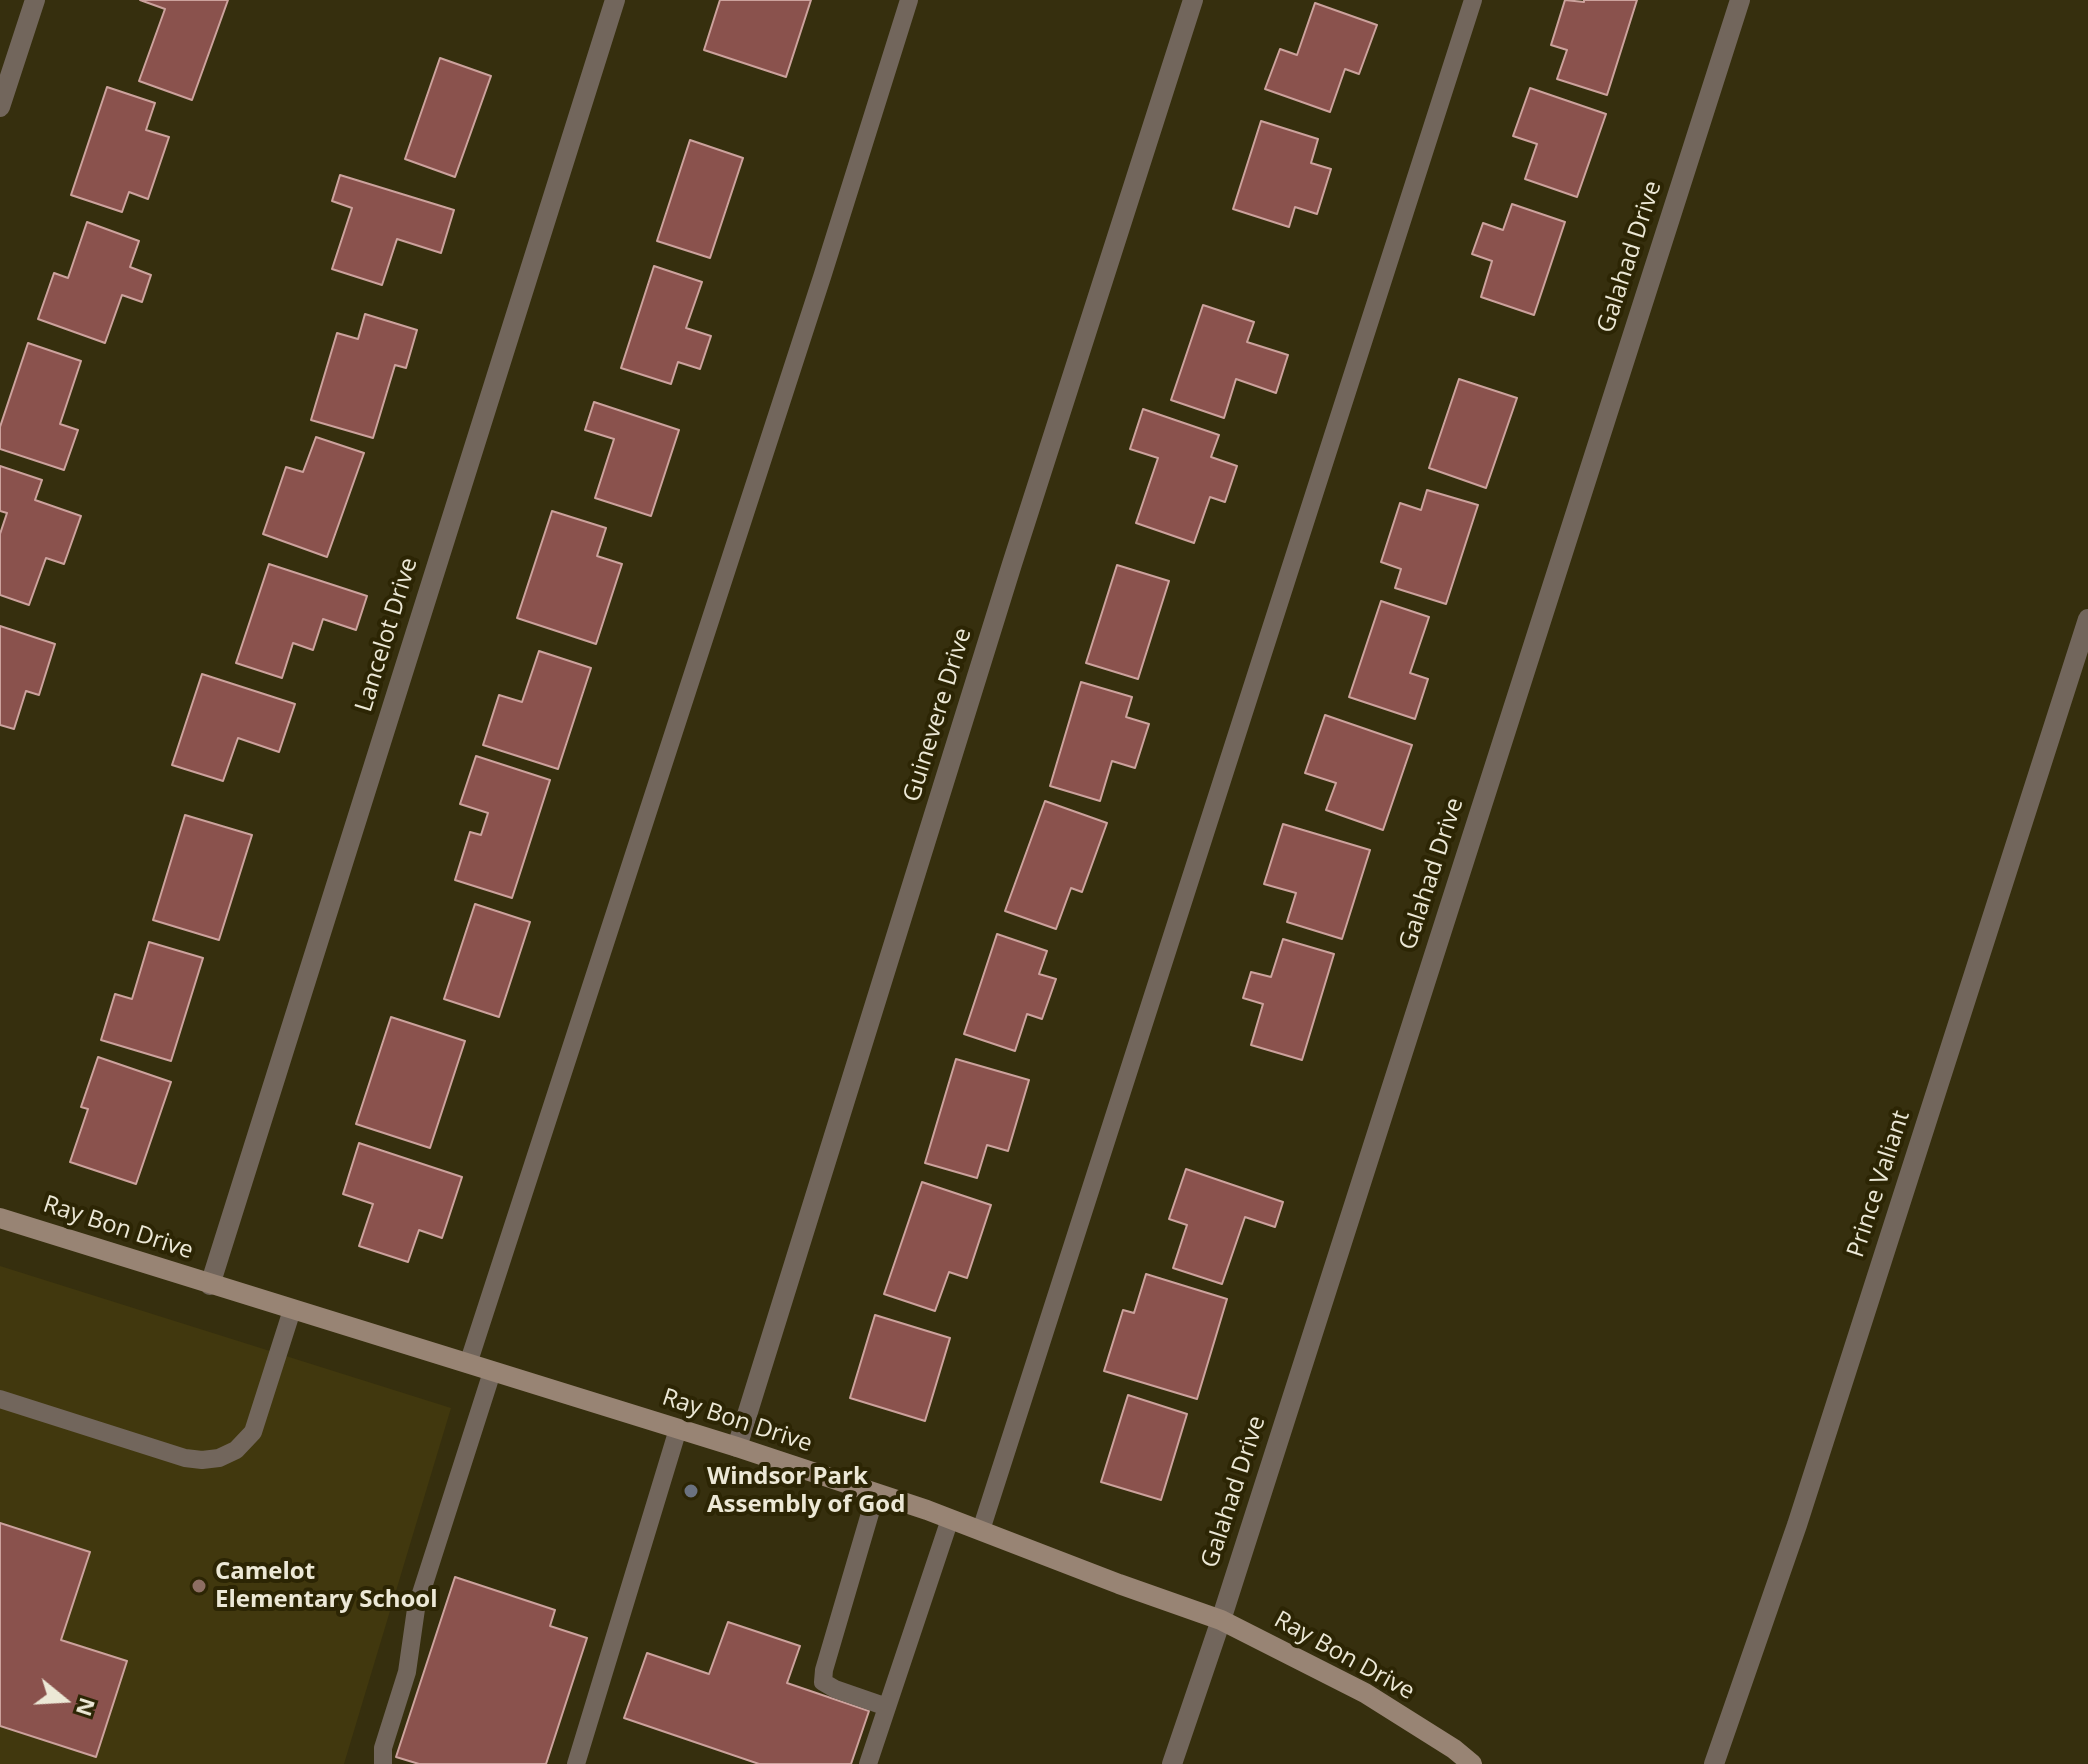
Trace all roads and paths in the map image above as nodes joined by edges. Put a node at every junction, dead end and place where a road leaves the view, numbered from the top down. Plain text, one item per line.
1 (35, 0) edge
2 (615, 0) edge
3 (909, 0) edge
4 (1193, 0) edge
5 (1473, 0) edge
6 (1740, 0) edge
7 (0, 107) edge
8 (2088, 619) edge
9 (0, 1218) edge
10 (210, 1285) junction
11 (292, 1310) junction
12 (468, 1364) junction
13 (492, 1372) junction
14 (0, 1399) edge
15 (678, 1429) junction
16 (737, 1447) junction
17 (876, 1493) junction
18 (950, 1519) junction
19 (981, 1530) junction
20 (1221, 1620) junction
21 (887, 1707) junction
22 (383, 1764) edge
23 (578, 1764) edge
24 (868, 1764) edge
25 (1172, 1764) edge
26 (1472, 1764) edge
27 (1714, 1764) edge

1 - 7 street
2 - 10 street, Lancelot Drive
3 - 12 lane
4 - 16 street, Guinevere Drive
5 - 19 lane
6 - 20 street, Galahad Drive
8 - 27 street, Prince Valiant
9 - 10 street, Ray Bon Drive
10 - 11 street, Ray Bon Drive
11 - 12 street, Ray Bon Drive
11 - 14 lane
12 - 13 street, Ray Bon Drive
13 - 15 street, Ray Bon Drive
13 - 22 lane
15 - 16 street, Ray Bon Drive
15 - 23 lane
16 - 17 street, Ray Bon Drive
17 - 18 street, Ray Bon Drive
17 - 21 lane
18 - 19 street, Ray Bon Drive
18 - 21 lane
19 - 20 street, Ray Bon Drive
20 - 25 street, Galahad Drive
20 - 26 street, Ray Bon Drive
21 - 24 lane

